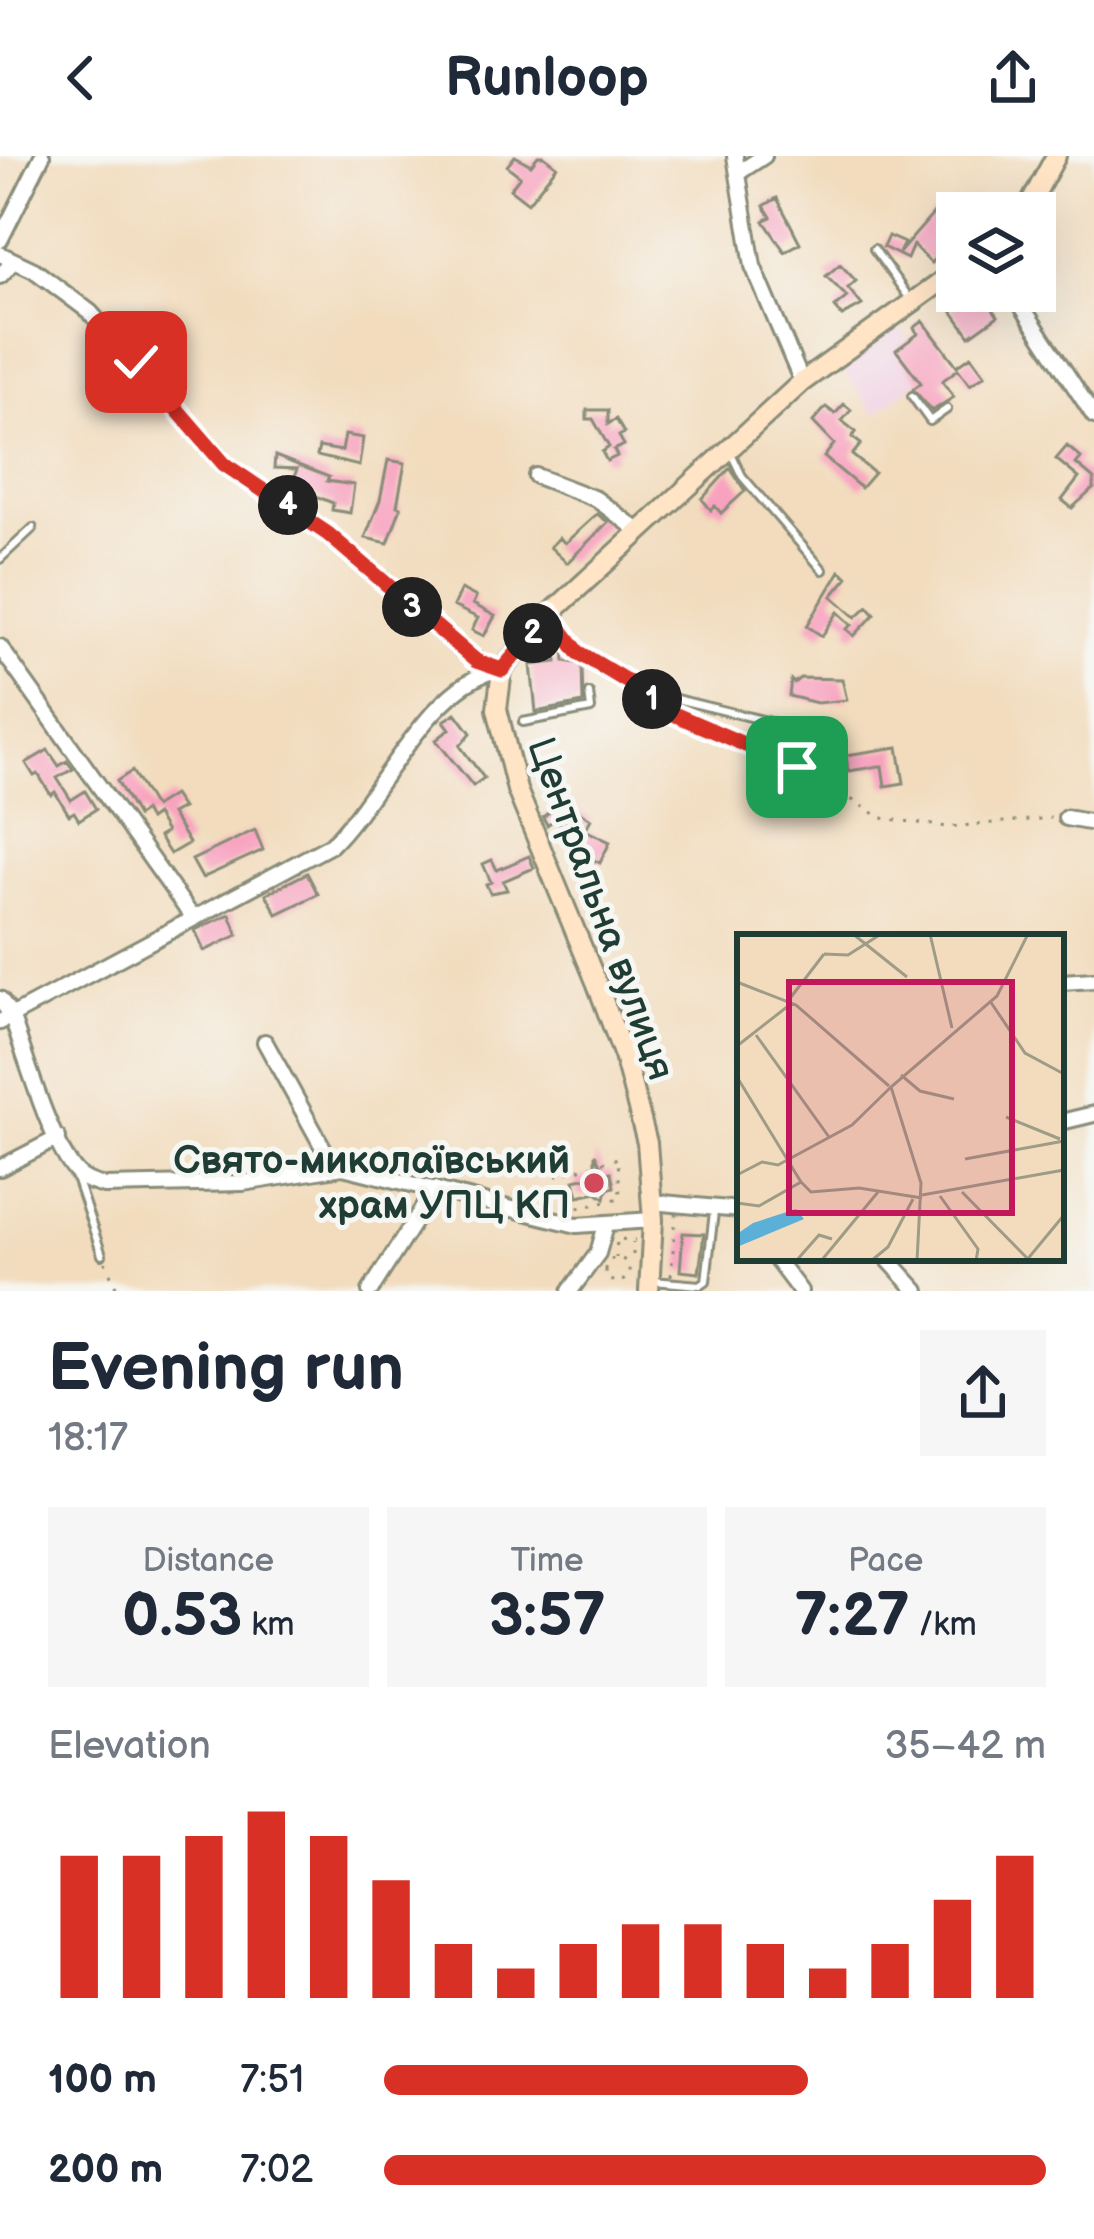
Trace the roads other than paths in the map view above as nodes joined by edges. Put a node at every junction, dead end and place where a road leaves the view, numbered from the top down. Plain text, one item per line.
1 (43, 156) edge
2 (735, 156) edge
3 (764, 156) edge
4 (1056, 156) edge
5 (738, 173) junction
6 (1036, 192) edge
7 (0, 239) edge
8 (874, 249) dead end
9 (7, 257) edge
10 (0, 276) edge
11 (936, 285) edge
12 (912, 302) junction
13 (1026, 312) edge
14 (802, 382) junction
15 (912, 396) dead end
16 (947, 409) dead end
17 (1094, 416) edge
18 (729, 447) junction
19 (536, 476) dead end
20 (34, 528) dead end
21 (639, 531) junction
22 (0, 559) edge
23 (824, 570) dead end
24 (550, 614) junction
25 (0, 647) edge
26 (497, 670) junction
27 (643, 691) junction
28 (590, 693) dead end
29 (523, 722) dead end
30 (808, 731) dead end
31 (824, 783) road end
32 (1066, 818) road end
33 (1094, 823) edge
34 (193, 918) junction
35 (1094, 980) edge
36 (1064, 982) edge
37 (0, 999) edge
38 (6, 1018) edge
39 (265, 1042) dead end
40 (1094, 1114) edge
41 (1064, 1121) edge
42 (58, 1138) junction
43 (344, 1167) junction
44 (0, 1168) edge
45 (74, 1171) junction
46 (435, 1189) junction
47 (714, 1207) junction
48 (737, 1210) edge
49 (652, 1211) junction
50 (606, 1225) junction
51 (102, 1255) road end
52 (777, 1261) edge
53 (890, 1261) edge
54 (649, 1286) edge
55 (370, 1291) edge
56 (570, 1291) edge
57 (800, 1291) edge
58 (917, 1291) edge

1 - 7 street
2 - 5 street
3 - 5 street
4 - 6 street
5 - 14 street
8 - 12 lane
9 - 10 street
9 - 26 street
11 - 12 street
12 - 14 street
13 - 17 street
14 - 18 street
15 - 16 lane
18 - 21 street
18 - 23 lane
19 - 21 street
20 - 22 lane
21 - 24 street
24 - 26 street
24 - 27 lane
25 - 34 street
26 - 34 street
26 - 49 street, Центральна вулиця
27 - 30 lane
27 - 31 lane
28 - 29 lane
32 - 33 street
34 - 38 street
35 - 36 street
37 - 38 street
38 - 42 street
39 - 43 street
40 - 41 street
42 - 44 street
42 - 45 street
43 - 45 street
43 - 46 street
45 - 51 lane
46 - 50 street
46 - 55 street
47 - 48 street
47 - 49 street
47 - 54 lane
49 - 50 street
49 - 54 street, Центральна вулиця
50 - 56 street
52 - 57 street
53 - 58 street

